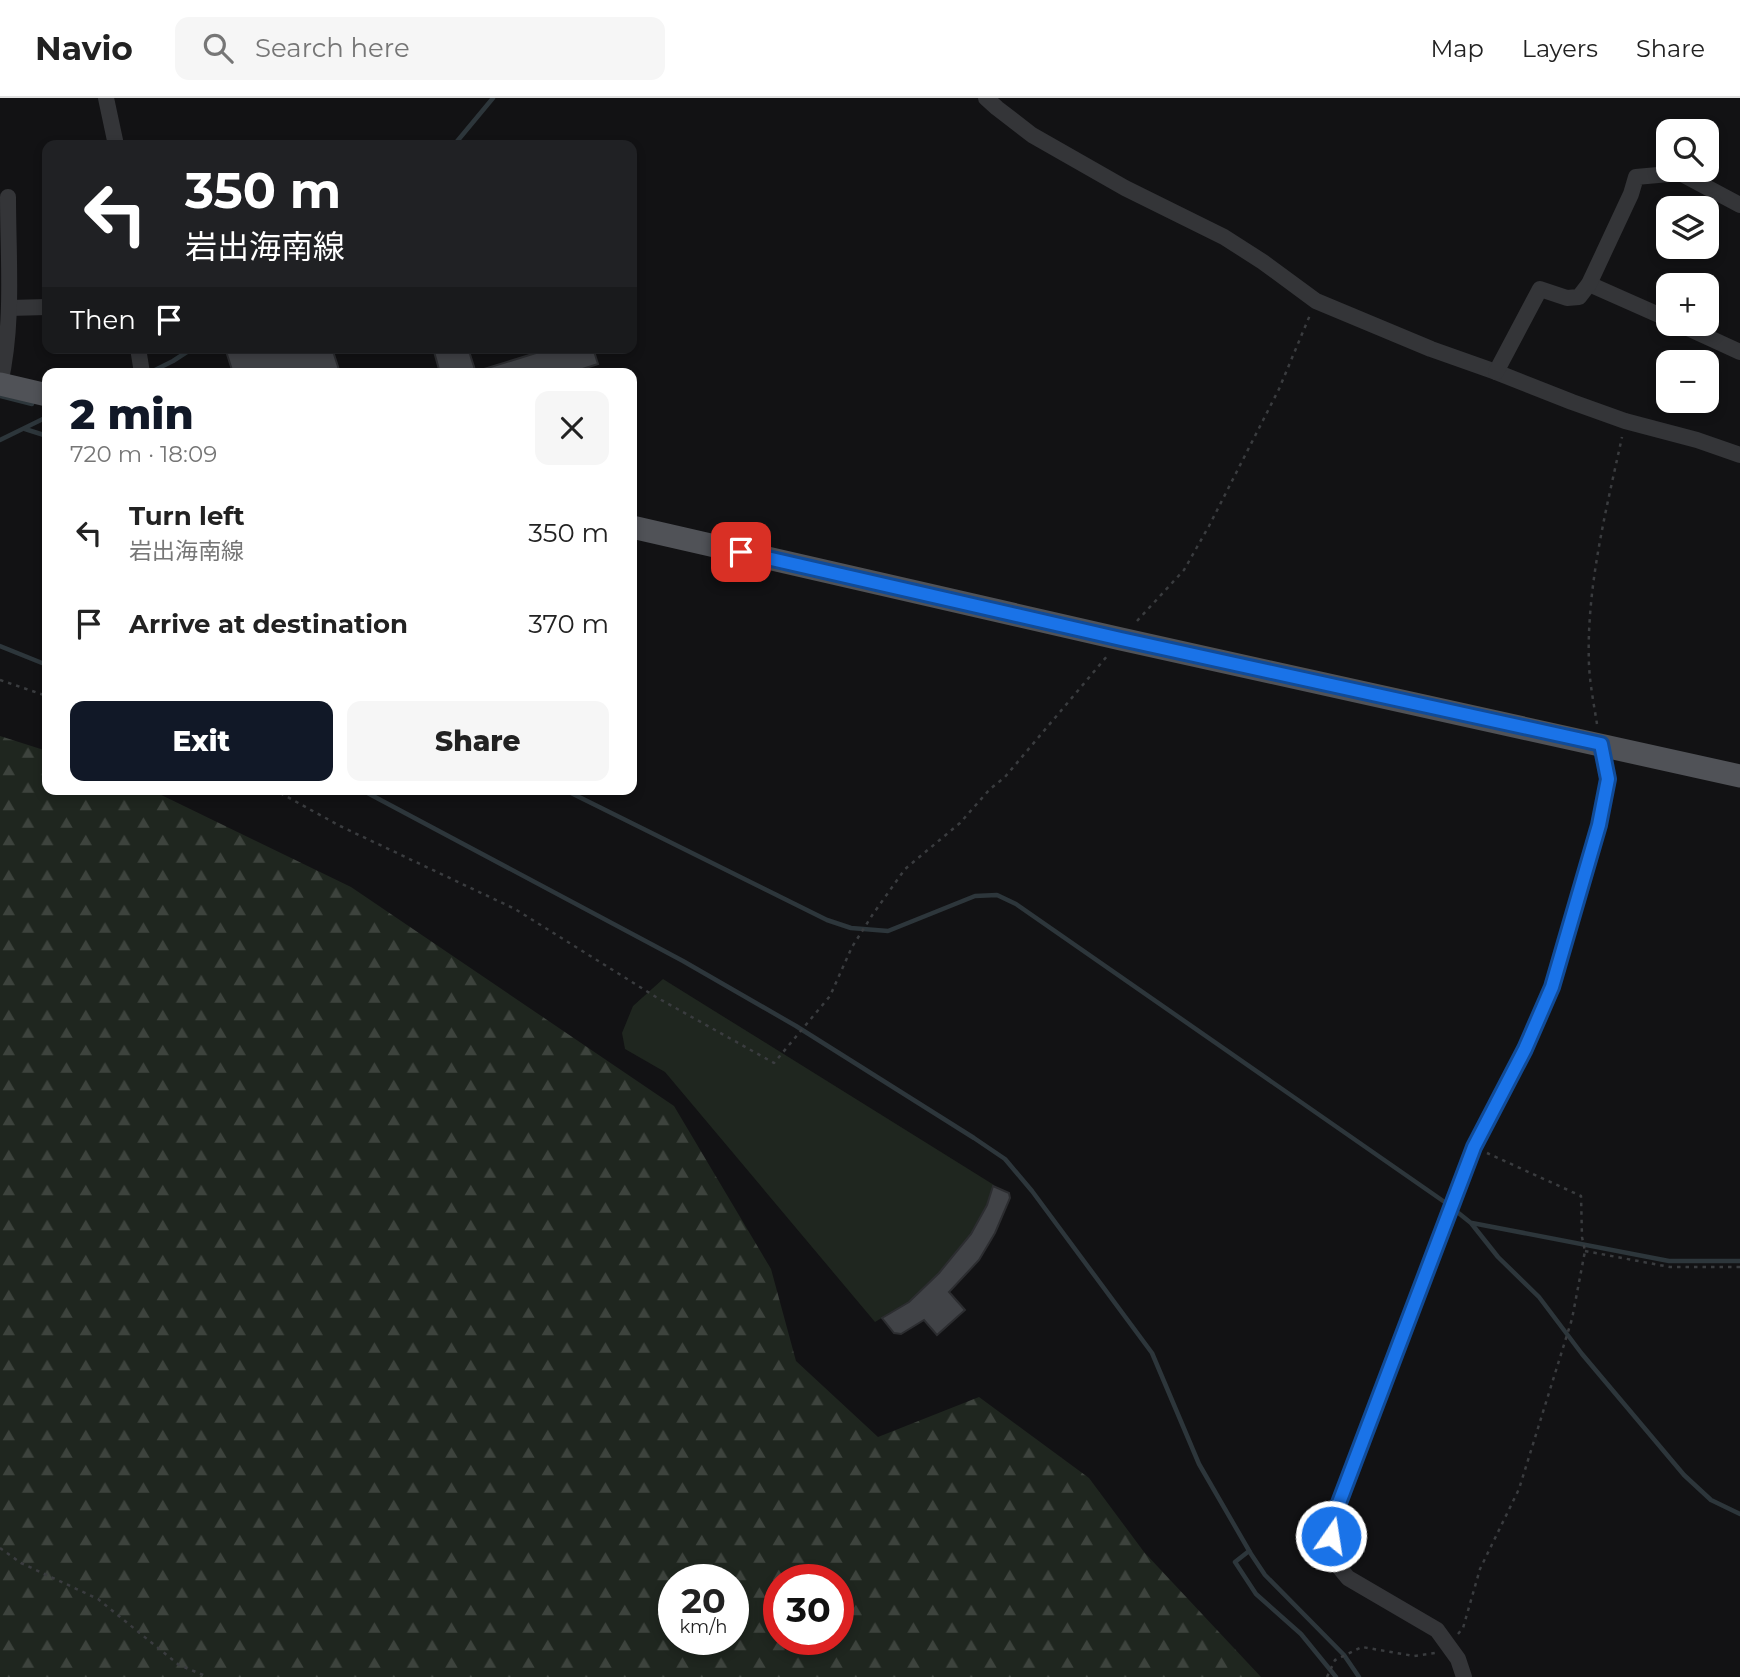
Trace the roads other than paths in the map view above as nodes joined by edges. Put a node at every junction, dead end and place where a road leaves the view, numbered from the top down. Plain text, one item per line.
1 (106, 98) edge
2 (986, 98) edge
3 (115, 140) edge
4 (8, 197) dead end
5 (1740, 205) edge
6 (1589, 284) junction
7 (42, 307) edge
8 (9, 308) junction
9 (1656, 314) edge
10 (1705, 336) edge
11 (1740, 352) edge
12 (1496, 372) junction
13 (0, 384) edge
14 (42, 394) edge
15 (1740, 455) edge
16 (637, 528) edge
17 (1601, 744) junction
18 (1740, 776) edge
19 (1464, 1677) edge

1 - 3 street
2 - 12 street
4 - 8 street
5 - 6 street
6 - 9 street
6 - 12 street
7 - 8 street
8 - 13 street
10 - 11 street
12 - 15 street
13 - 14 main road
16 - 17 main road
17 - 18 main road
17 - 19 street

